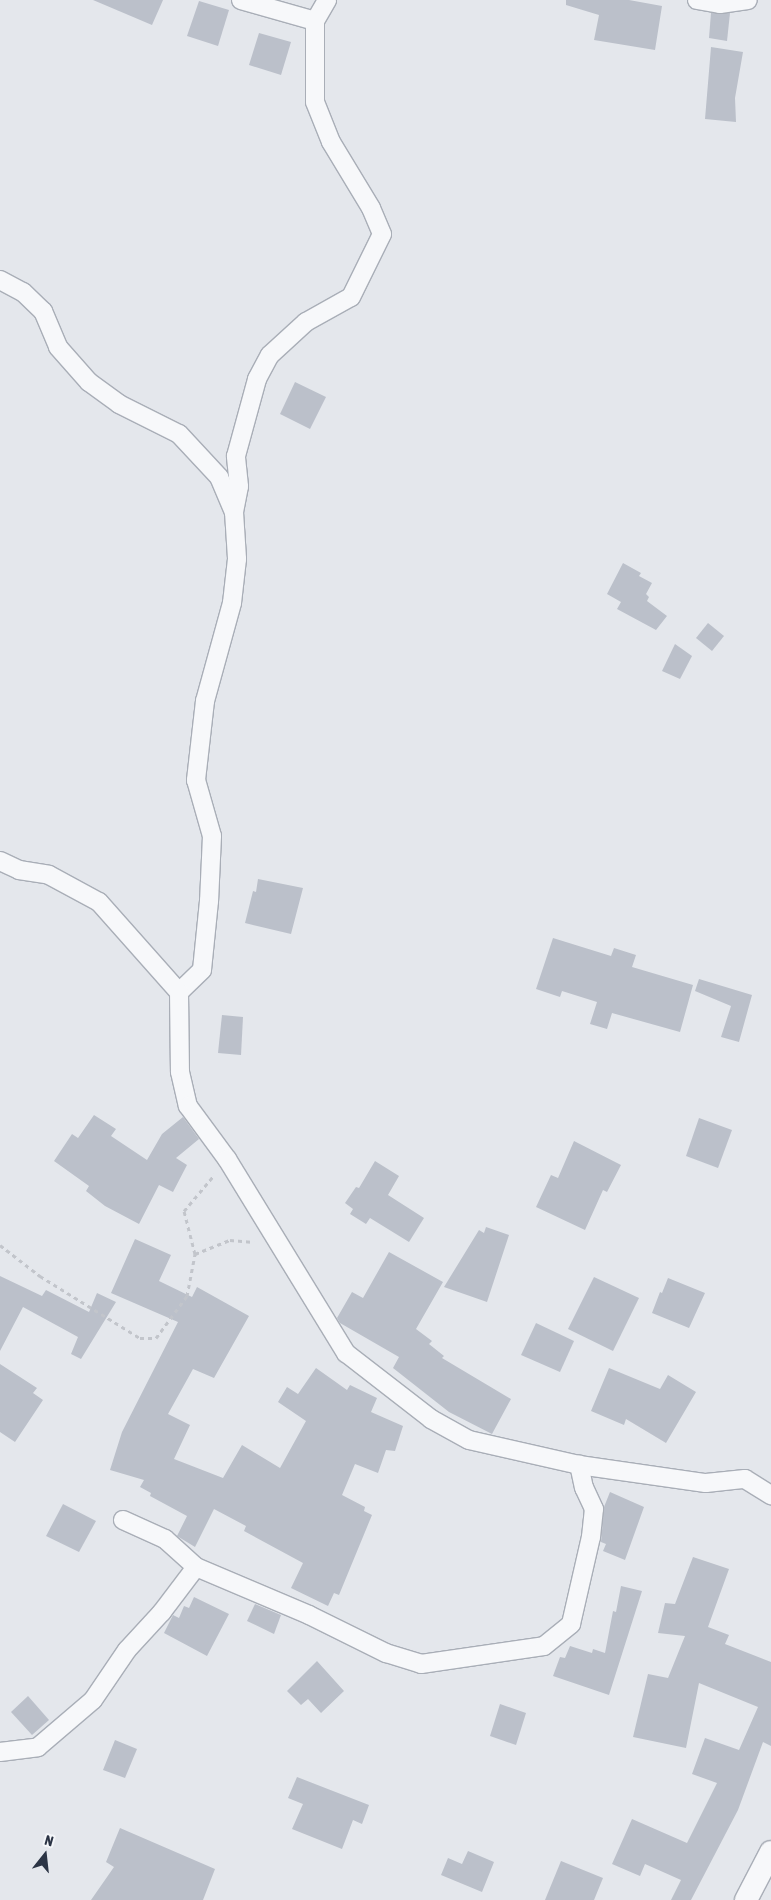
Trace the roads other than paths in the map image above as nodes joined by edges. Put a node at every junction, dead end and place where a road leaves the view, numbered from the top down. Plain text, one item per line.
1 (241, 0) edge
2 (327, 0) edge
3 (698, 0) edge
4 (748, 0) edge
5 (315, 21) junction
6 (0, 280) edge
7 (234, 512) junction
8 (0, 861) edge
9 (179, 992) junction
10 (579, 1466) junction
11 (771, 1495) edge
12 (123, 1520) dead end
13 (196, 1567) junction
14 (0, 1752) edge
15 (771, 1852) edge
16 (746, 1900) edge

1 - 5 street
2 - 5 street
3 - 4 street
5 - 7 street
6 - 7 street
7 - 9 street
8 - 9 street
9 - 10 street
10 - 11 street
10 - 13 street
12 - 13 street
13 - 14 street
15 - 16 street

